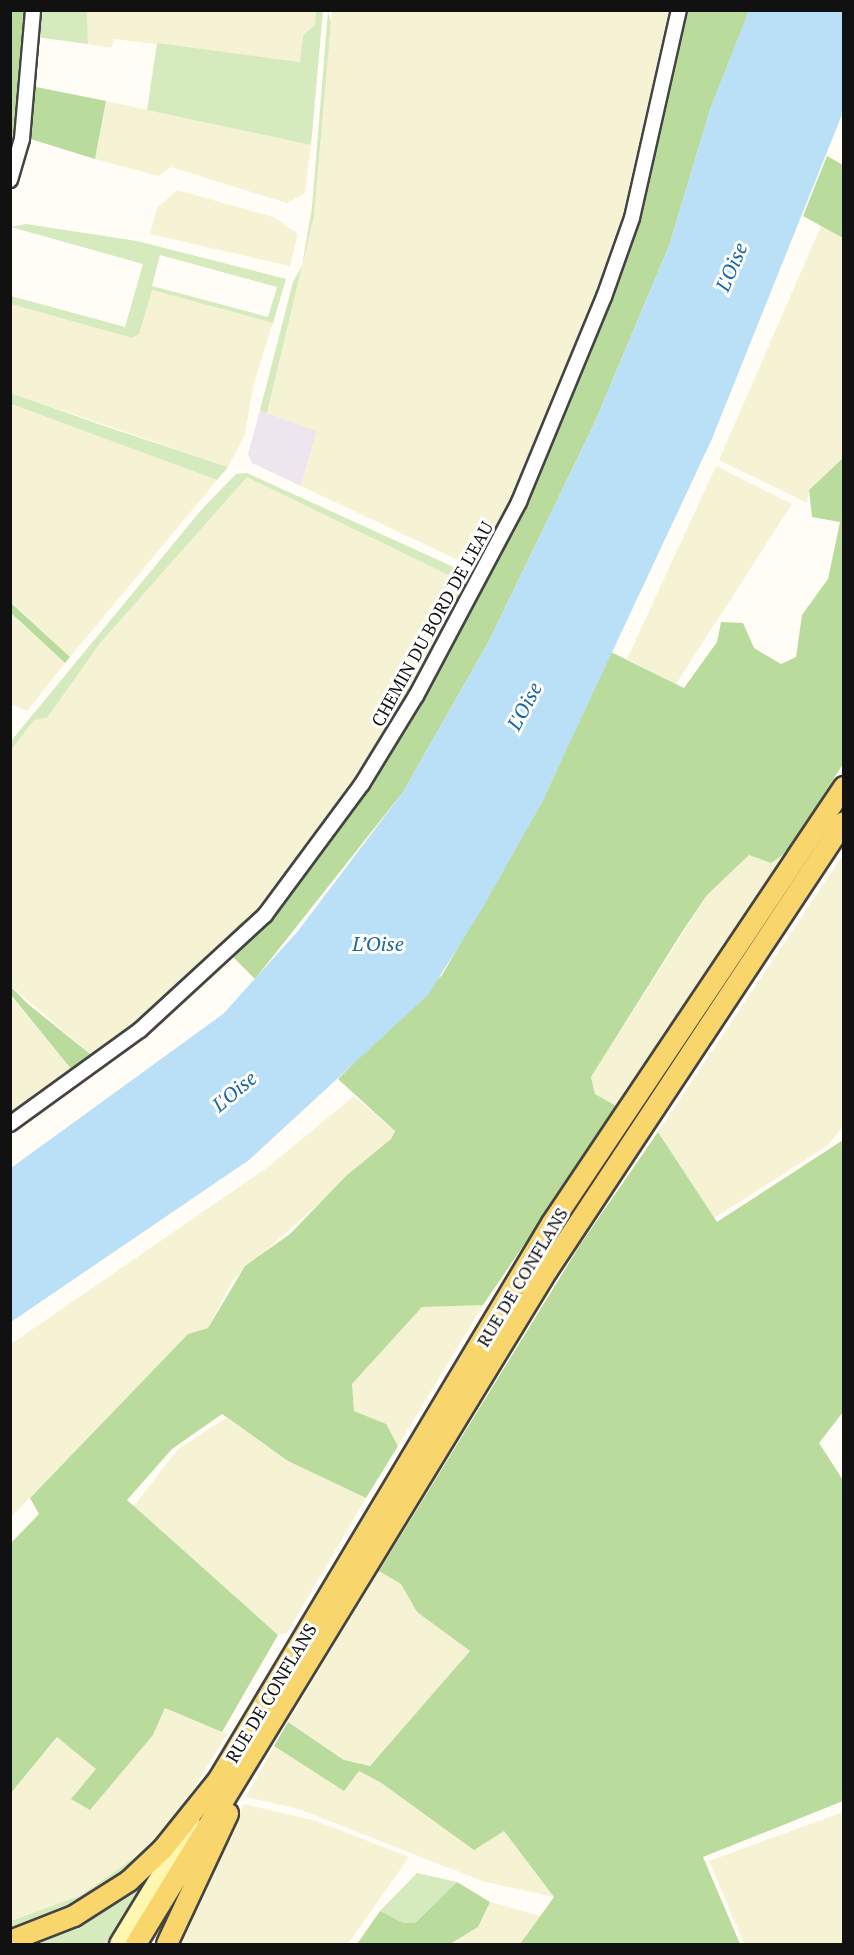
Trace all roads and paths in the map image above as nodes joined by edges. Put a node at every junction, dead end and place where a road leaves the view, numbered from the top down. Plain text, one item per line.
1 (33, 10) edge
2 (679, 10) edge
3 (10, 180) edge
4 (843, 787) edge
5 (843, 822) edge
6 (10, 1124) edge
7 (262, 1739) junction
8 (219, 1779) junction
9 (10, 1941) edge
10 (119, 1944) edge
11 (136, 1944) edge
12 (167, 1944) edge

1 - 3 street
2 - 6 street, CHEMIN DU BORD DE L'EAU
4 - 8 main road, RUE DE CONFLANS
5 - 7 main road, RUE DE CONFLANS
7 - 11 main road
7 - 12 main road
8 - 9 main road, RUE DE CONFLANS
8 - 10 main road

